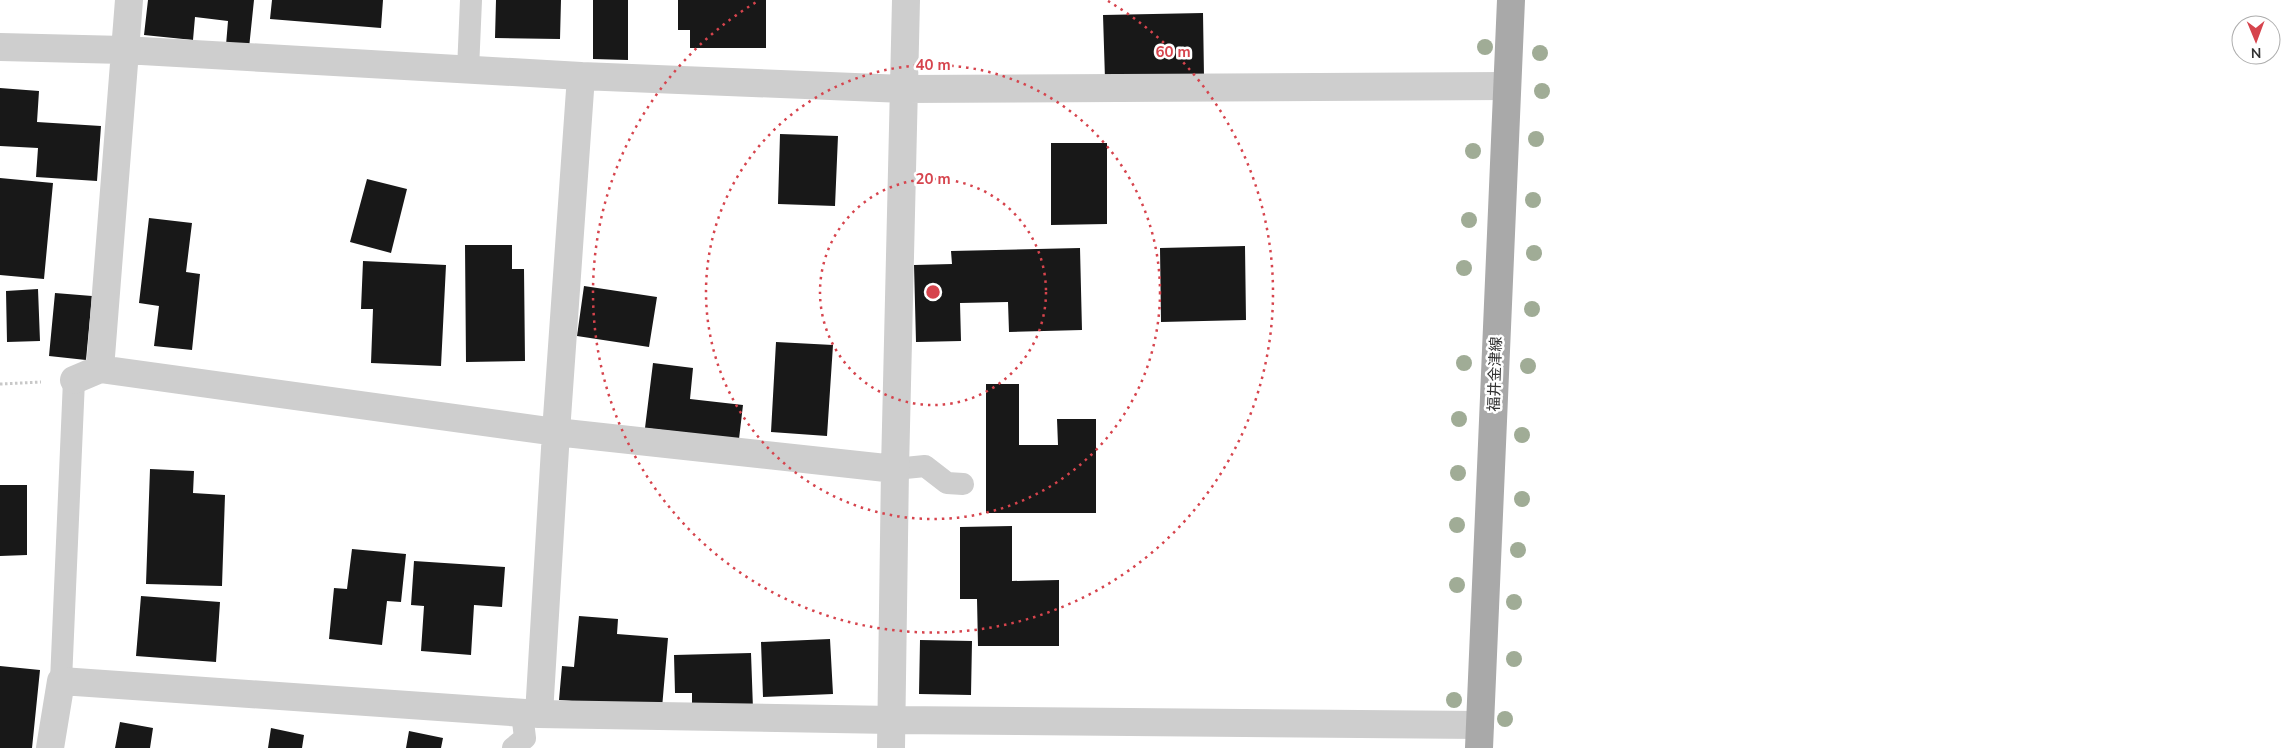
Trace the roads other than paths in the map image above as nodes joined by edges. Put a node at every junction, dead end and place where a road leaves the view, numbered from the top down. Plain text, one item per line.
1 (129, 0) edge
2 (471, 0) edge
3 (906, 0) edge
4 (1511, 0) edge
5 (0, 47) edge
6 (124, 50) junction
7 (468, 70) junction
8 (581, 76) junction
9 (1507, 86) junction
10 (904, 89) junction
11 (100, 369) junction
12 (74, 380) joint
13 (556, 432) junction
14 (895, 469) junction
15 (963, 484) dead end
16 (61, 681) junction
17 (530, 714) junction
18 (892, 720) junction
19 (1479, 736) edge
20 (50, 748) edge
21 (513, 748) edge
22 (891, 748) edge

1 - 6 street
2 - 7 lane
3 - 10 street
4 - 9 main road, 福井金津線
5 - 6 street
6 - 7 street
6 - 11 street
7 - 8 street
8 - 10 street
8 - 13 street
9 - 10 street
9 - 19 main road, 福井金津線
10 - 14 street
11 - 12 street
11 - 13 street
12 - 16 lane
13 - 14 street
13 - 17 street
14 - 15 lane
14 - 18 street
16 - 17 street
16 - 20 street
17 - 18 street
17 - 21 lane
18 - 19 street
18 - 22 street

